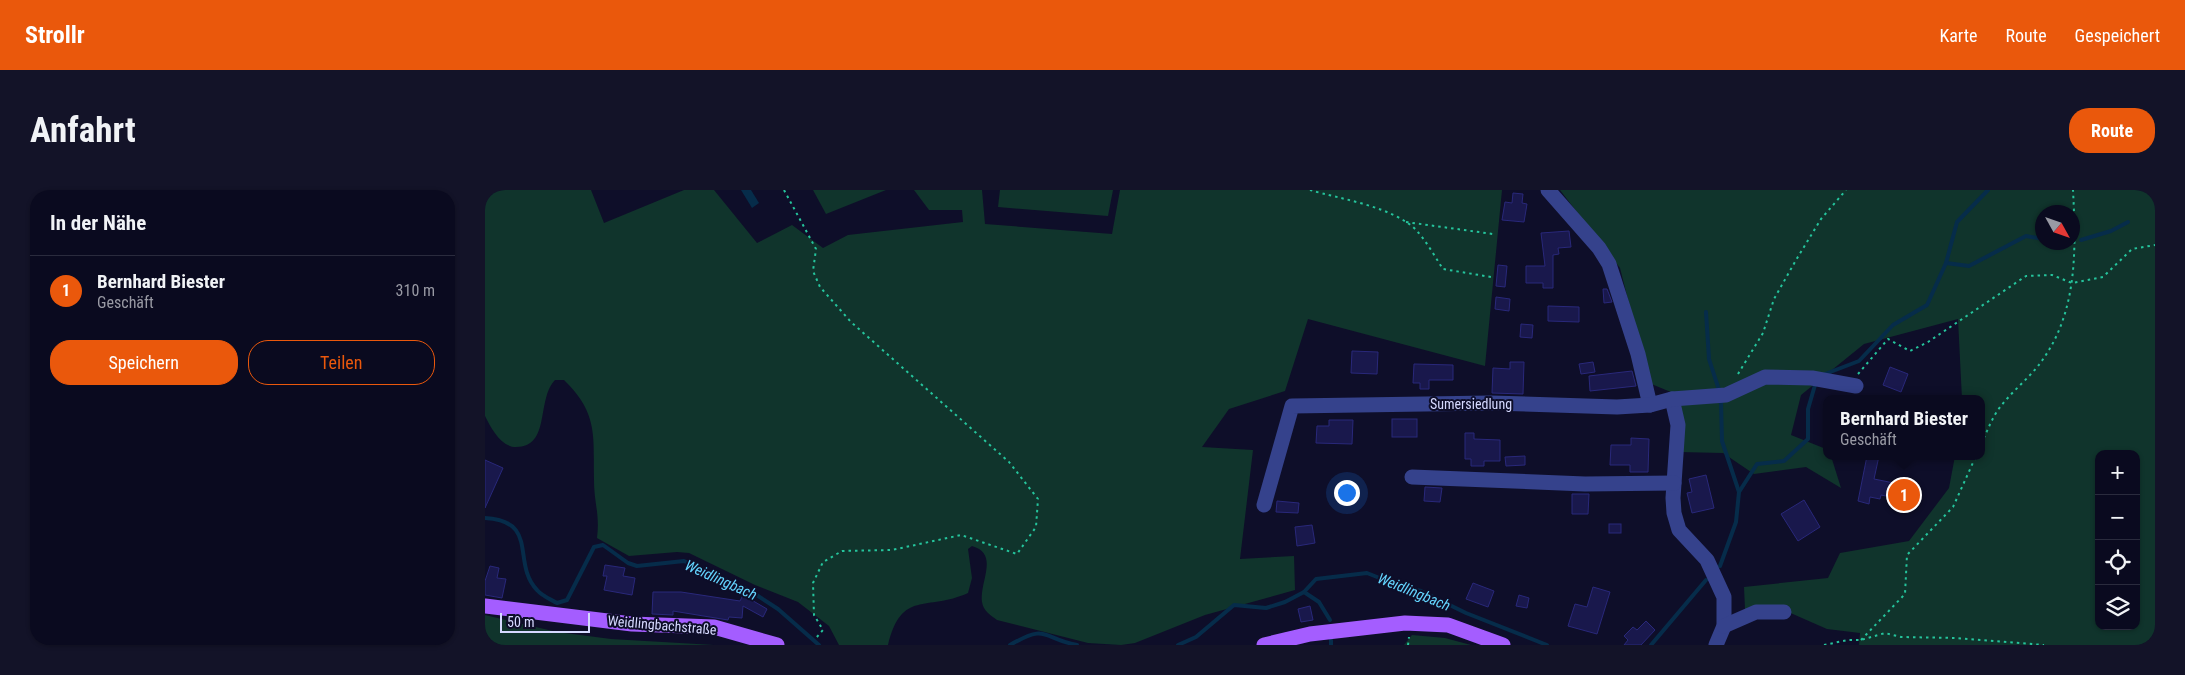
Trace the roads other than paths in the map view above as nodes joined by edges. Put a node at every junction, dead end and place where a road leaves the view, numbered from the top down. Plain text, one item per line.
1 (1548, 190) edge
2 (1856, 386) road end
3 (1672, 399) junction
4 (1650, 404) junction
5 (1412, 477) dead end
6 (1674, 483) junction
7 (1264, 505) dead end
8 (485, 606) edge
9 (1784, 612) dead end
10 (1724, 626) junction
11 (777, 645) edge
12 (1264, 645) edge
13 (1503, 645) edge
14 (1716, 645) edge

1 - 4 street
2 - 3 street, Sumersiedlung
3 - 4 street, Sumersiedlung
3 - 6 street
4 - 7 street, Sumersiedlung
5 - 6 street
6 - 10 street
8 - 11 main road, Weidlingbachstraße
9 - 10 street
10 - 14 street
12 - 13 main road

